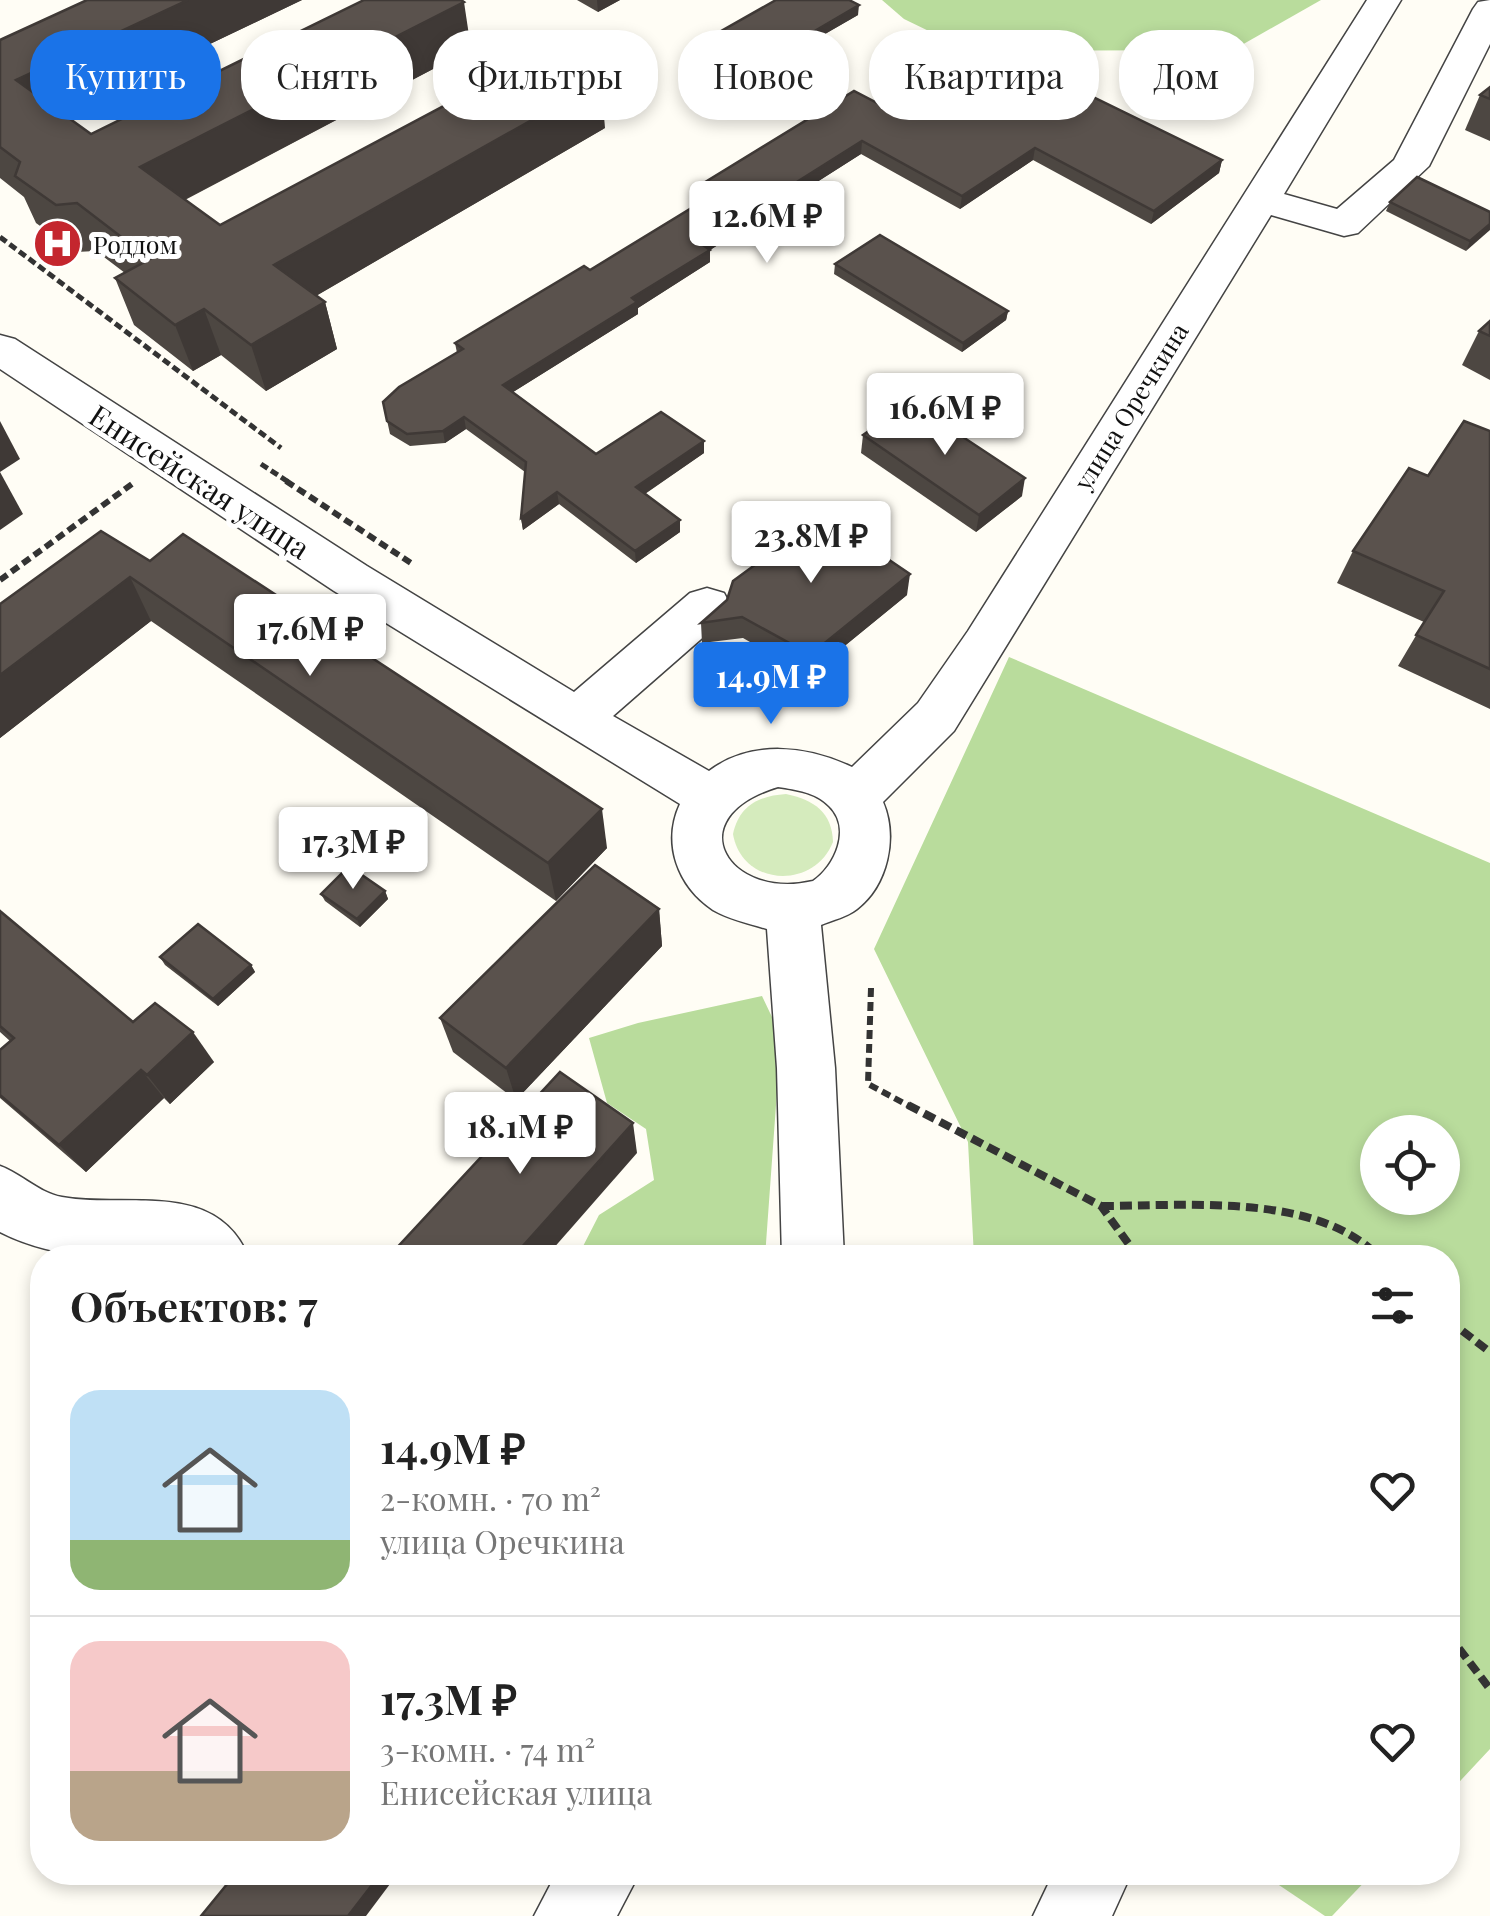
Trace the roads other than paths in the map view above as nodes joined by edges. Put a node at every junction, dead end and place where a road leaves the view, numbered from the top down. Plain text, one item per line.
1 (1384, 0) edge
2 (1490, 9) edge
3 (1262, 200) junction
4 (0, 350) edge
5 (707, 606) dead end
6 (576, 719) junction
7 (709, 796) junction
8 (856, 796) junction
9 (792, 908) junction
10 (0, 1194) edge
11 (203, 1245) edge
12 (813, 1245) edge
13 (594, 1885) edge
14 (1088, 1885) edge
15 (572, 1916) edge
16 (1071, 1916) edge

1 - 3 street, улица Оречкина
2 - 3 street
3 - 8 street, улица Оречкина
4 - 6 street, Енисейская улица
5 - 6 street
6 - 7 street, Енисейская улица
7 - 8 street
7 - 9 street
8 - 9 street
9 - 12 street
10 - 11 street
13 - 15 street
14 - 16 street

